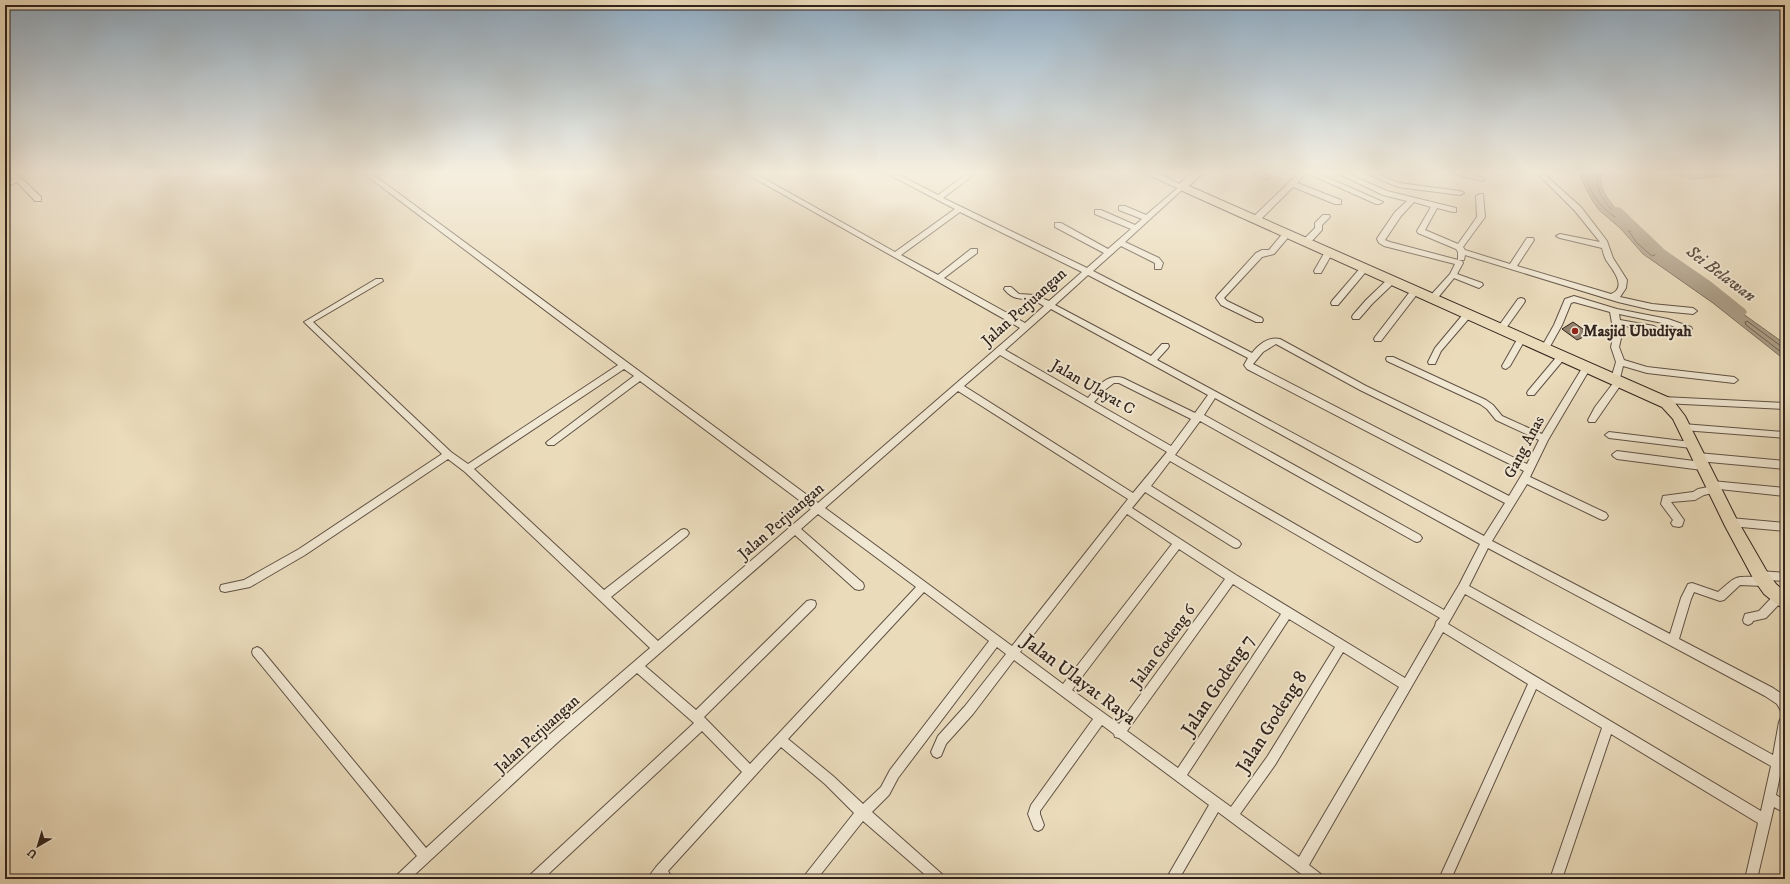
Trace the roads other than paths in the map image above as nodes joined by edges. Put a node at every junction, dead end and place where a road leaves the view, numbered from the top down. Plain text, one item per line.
1 (421, 214) edge
2 (822, 214) edge
3 (953, 214) edge
4 (971, 214) edge
5 (1103, 214) edge
6 (1137, 214) edge
7 (1150, 214) edge
8 (1242, 214) edge
9 (1261, 214) edge
10 (1398, 214) edge
11 (1430, 214) edge
12 (1481, 214) edge
13 (1581, 214) edge
14 (1326, 217) dead end
15 (1146, 218) junction
16 (1255, 220) junction
17 (1058, 225) dead end
18 (1135, 228) junction
19 (1287, 234) junction
20 (1560, 236) dead end
21 (1530, 240) dead end
22 (1120, 242) junction
23 (1306, 242) junction
24 (1605, 246) junction
25 (974, 250) dead end
26 (1461, 250) junction
27 (1108, 252) junction
28 (1329, 252) junction
29 (896, 255) junction
30 (1459, 263) junction
31 (1512, 266) junction
32 (1158, 267) dead end
33 (1365, 268) junction
34 (1087, 271) junction
35 (1318, 271) dead end
36 (1453, 275) junction
37 (938, 278) junction
38 (1392, 280) junction
39 (379, 281) dead end
40 (1479, 285) dead end
41 (1008, 289) dead end
42 (1415, 290) junction
43 (1612, 297) junction
44 (1433, 298) junction
45 (1521, 301) dead end
46 (1335, 303) dead end
47 (1050, 305) junction
48 (1614, 311) junction
49 (1693, 312) dead end
50 (1468, 314) junction
51 (1356, 317) dead end
52 (1259, 320) dead end
53 (1617, 322) junction
54 (1025, 327) junction
55 (1501, 329) junction
56 (1654, 329) dead end
57 (1688, 329) dead end
58 (1522, 338) junction
59 (1378, 339) dead end
60 (1165, 346) dead end
61 (1545, 348) junction
62 (998, 350) junction
63 (1562, 356) junction
64 (1252, 357) junction
65 (1390, 359) dead end
66 (1151, 361) junction
67 (1432, 362) dead end
68 (1620, 362) junction
69 (624, 365) junction
70 (1506, 366) dead end
71 (1587, 367) junction
72 (640, 376) junction
73 (1617, 380) junction
74 (1734, 380) dead end
75 (957, 386) junction
76 (1532, 393) dead end
77 (1214, 394) junction
78 (1663, 400) junction
79 (1089, 402) junction
80 (1785, 406) edge
81 (1198, 417) junction
82 (1592, 420) dead end
83 (1683, 427) junction
84 (1609, 435) dead end
85 (1783, 435) dead end
86 (1544, 439) junction
87 (551, 443) dead end
88 (1691, 445) junction
89 (1170, 453) junction
90 (448, 454) junction
91 (1617, 455) dead end
92 (1700, 462) junction
93 (1785, 465) edge
94 (468, 469) junction
95 (1529, 469) junction
96 (1525, 479) junction
97 (1144, 487) junction
98 (1713, 487) junction
99 (1785, 492) edge
100 (1134, 498) junction
101 (1510, 502) junction
102 (818, 509) junction
103 (1126, 509) junction
104 (1603, 516) dead end
105 (1730, 522) junction
106 (1676, 523) dead end
107 (1785, 527) edge
108 (794, 528) junction
109 (684, 533) dead end
110 (1417, 538) dead end
111 (1486, 542) junction
112 (1178, 543) junction
113 (1236, 544) dead end
114 (1785, 577) edge
115 (1232, 578) junction
116 (1762, 579) junction
117 (859, 586) dead end
118 (923, 586) junction
119 (225, 588) dead end
120 (1462, 588) junction
121 (604, 596) junction
122 (1782, 599) edge
123 (811, 604) dead end
124 (1288, 612) junction
125 (1748, 620) dead end
126 (1442, 621) junction
127 (996, 640) junction
128 (1673, 642) junction
129 (1341, 646) junction
130 (658, 647) junction
131 (257, 652) dead end
132 (1012, 652) junction
133 (637, 666) junction
134 (1534, 682) junction
135 (1406, 686) junction
136 (1064, 691) junction
137 (1785, 707) edge
138 (1100, 718) junction
139 (699, 720) junction
140 (1785, 722) edge
141 (1608, 726) junction
142 (1119, 733) junction
143 (780, 739) junction
144 (937, 752) dead end
145 (1776, 762) junction
146 (750, 772) junction
147 (1179, 777) junction
148 (1770, 798) junction
149 (1216, 804) junction
150 (1785, 807) edge
151 (862, 812) junction
152 (1232, 815) junction
153 (1764, 820) junction
154 (1038, 825) dead end
155 (426, 857) junction
156 (1301, 866) junction
157 (660, 876) edge
158 (401, 879) edge
159 (534, 879) edge
160 (809, 879) edge
161 (939, 879) edge
162 (1172, 879) edge
163 (1318, 879) edge
164 (1446, 879) edge
165 (1556, 879) edge
166 (1751, 879) edge

1 - 69 street, Jalan Ulayat Raya
2 - 29 street
3 - 29 street
4 - 34 street
5 - 18 street
6 - 15 street
7 - 15 street, Jalan Perjuangan
8 - 16 main road
9 - 16 street
10 - 30 street
11 - 26 street
12 - 26 street
13 - 24 street
14 - 23 street
15 - 18 street, Jalan Perjuangan
16 - 19 main road
17 - 27 street
18 - 22 street, Jalan Perjuangan
19 - 23 main road
19 - 52 street
20 - 24 street
21 - 31 street
22 - 27 street, Jalan Perjuangan
22 - 32 street
23 - 28 main road
24 - 43 street
25 - 37 street
26 - 30 street
26 - 31 street
27 - 34 street, Jalan Perjuangan
28 - 33 main road
28 - 35 street
29 - 37 street
30 - 36 street
31 - 43 street
33 - 38 main road
33 - 46 street
34 - 47 street, Jalan Perjuangan
34 - 64 street
36 - 40 street
36 - 44 street
37 - 54 street
38 - 42 main road
38 - 51 street
39 - 90 street
41 - 47 street
42 - 44 main road
42 - 59 street
43 - 48 street
43 - 49 street
44 - 50 main road
45 - 55 street
47 - 54 street, Jalan Perjuangan
47 - 66 street
48 - 53 street
48 - 57 street
48 - 61 street
50 - 55 main road
50 - 67 street
53 - 56 street
53 - 68 street
54 - 62 street, Jalan Perjuangan
55 - 58 main road
58 - 61 main road
58 - 70 street
60 - 66 street
61 - 63 main road
62 - 75 street, Jalan Perjuangan
62 - 79 street, Jalan Ulayat C
63 - 71 main road
63 - 76 street
64 - 95 street
64 - 101 street
65 - 86 street
66 - 77 street
68 - 73 street
68 - 74 street
69 - 72 street, Jalan Ulayat Raya
69 - 94 street
71 - 73 main road
71 - 86 street, Gang Anas
72 - 87 street
72 - 102 street, Jalan Ulayat Raya
73 - 78 main road
73 - 82 street
75 - 100 street
75 - 102 street, Jalan Perjuangan
77 - 81 street
77 - 111 street
78 - 80 street
78 - 83 main road
79 - 81 street
79 - 89 street, Jalan Ulayat C
81 - 89 street
81 - 110 street
83 - 85 street
83 - 88 main road
84 - 88 street
86 - 95 street, Gang Anas
88 - 92 main road
89 - 97 street
89 - 126 street, Jalan Ulayat C
90 - 94 street
90 - 119 street
91 - 92 street
92 - 93 street
92 - 98 main road
94 - 121 street
95 - 96 street, Gang Anas
96 - 101 street, Gang Anas
96 - 104 street
97 - 100 street
97 - 113 street
98 - 99 street
98 - 105 main road
98 - 106 street
100 - 103 street
101 - 111 street, Gang Anas
102 - 108 street, Jalan Perjuangan
102 - 118 street, Jalan Ulayat Raya
103 - 112 street
103 - 132 street
105 - 107 street
105 - 116 main road
108 - 117 street
108 - 130 street, Jalan Perjuangan
109 - 121 street
111 - 120 street, Gang Anas
111 - 128 street
112 - 115 street
112 - 136 street
114 - 116 street
115 - 124 street
115 - 142 street, Jalan Godeng 6
116 - 122 main road
116 - 128 street
118 - 127 street, Jalan Ulayat Raya
118 - 143 street
120 - 126 street, Gang Anas
120 - 145 street
121 - 130 street
122 - 125 street
123 - 139 street
124 - 129 street
124 - 147 street, Jalan Godeng 7
126 - 134 street, Jalan Ulayat C
126 - 135 street, Gang Anas
127 - 132 street, Jalan Ulayat Raya
127 - 151 street
128 - 137 street
129 - 135 street
129 - 152 street, Jalan Godeng 8
130 - 133 street, Jalan Perjuangan
131 - 155 street
132 - 136 street, Jalan Ulayat Raya
132 - 144 street
133 - 139 street
133 - 155 street, Jalan Perjuangan
134 - 141 street, Jalan Ulayat C
134 - 164 street
135 - 156 street, Gang Anas
136 - 138 street, Jalan Ulayat Raya
138 - 142 street, Jalan Ulayat Raya
138 - 154 street
139 - 146 street
139 - 159 street
140 - 145 street
141 - 153 street, Jalan Ulayat C
141 - 165 street
142 - 147 street, Jalan Ulayat Raya
143 - 146 street
143 - 151 street
145 - 148 street
146 - 157 street
147 - 149 street, Jalan Ulayat Raya
148 - 150 street
148 - 153 street
149 - 152 street, Jalan Ulayat Raya
149 - 162 street
151 - 160 street
151 - 161 street
152 - 156 street, Jalan Ulayat Raya
153 - 166 street
155 - 158 street, Jalan Perjuangan
156 - 163 street, Jalan Ulayat Raya

